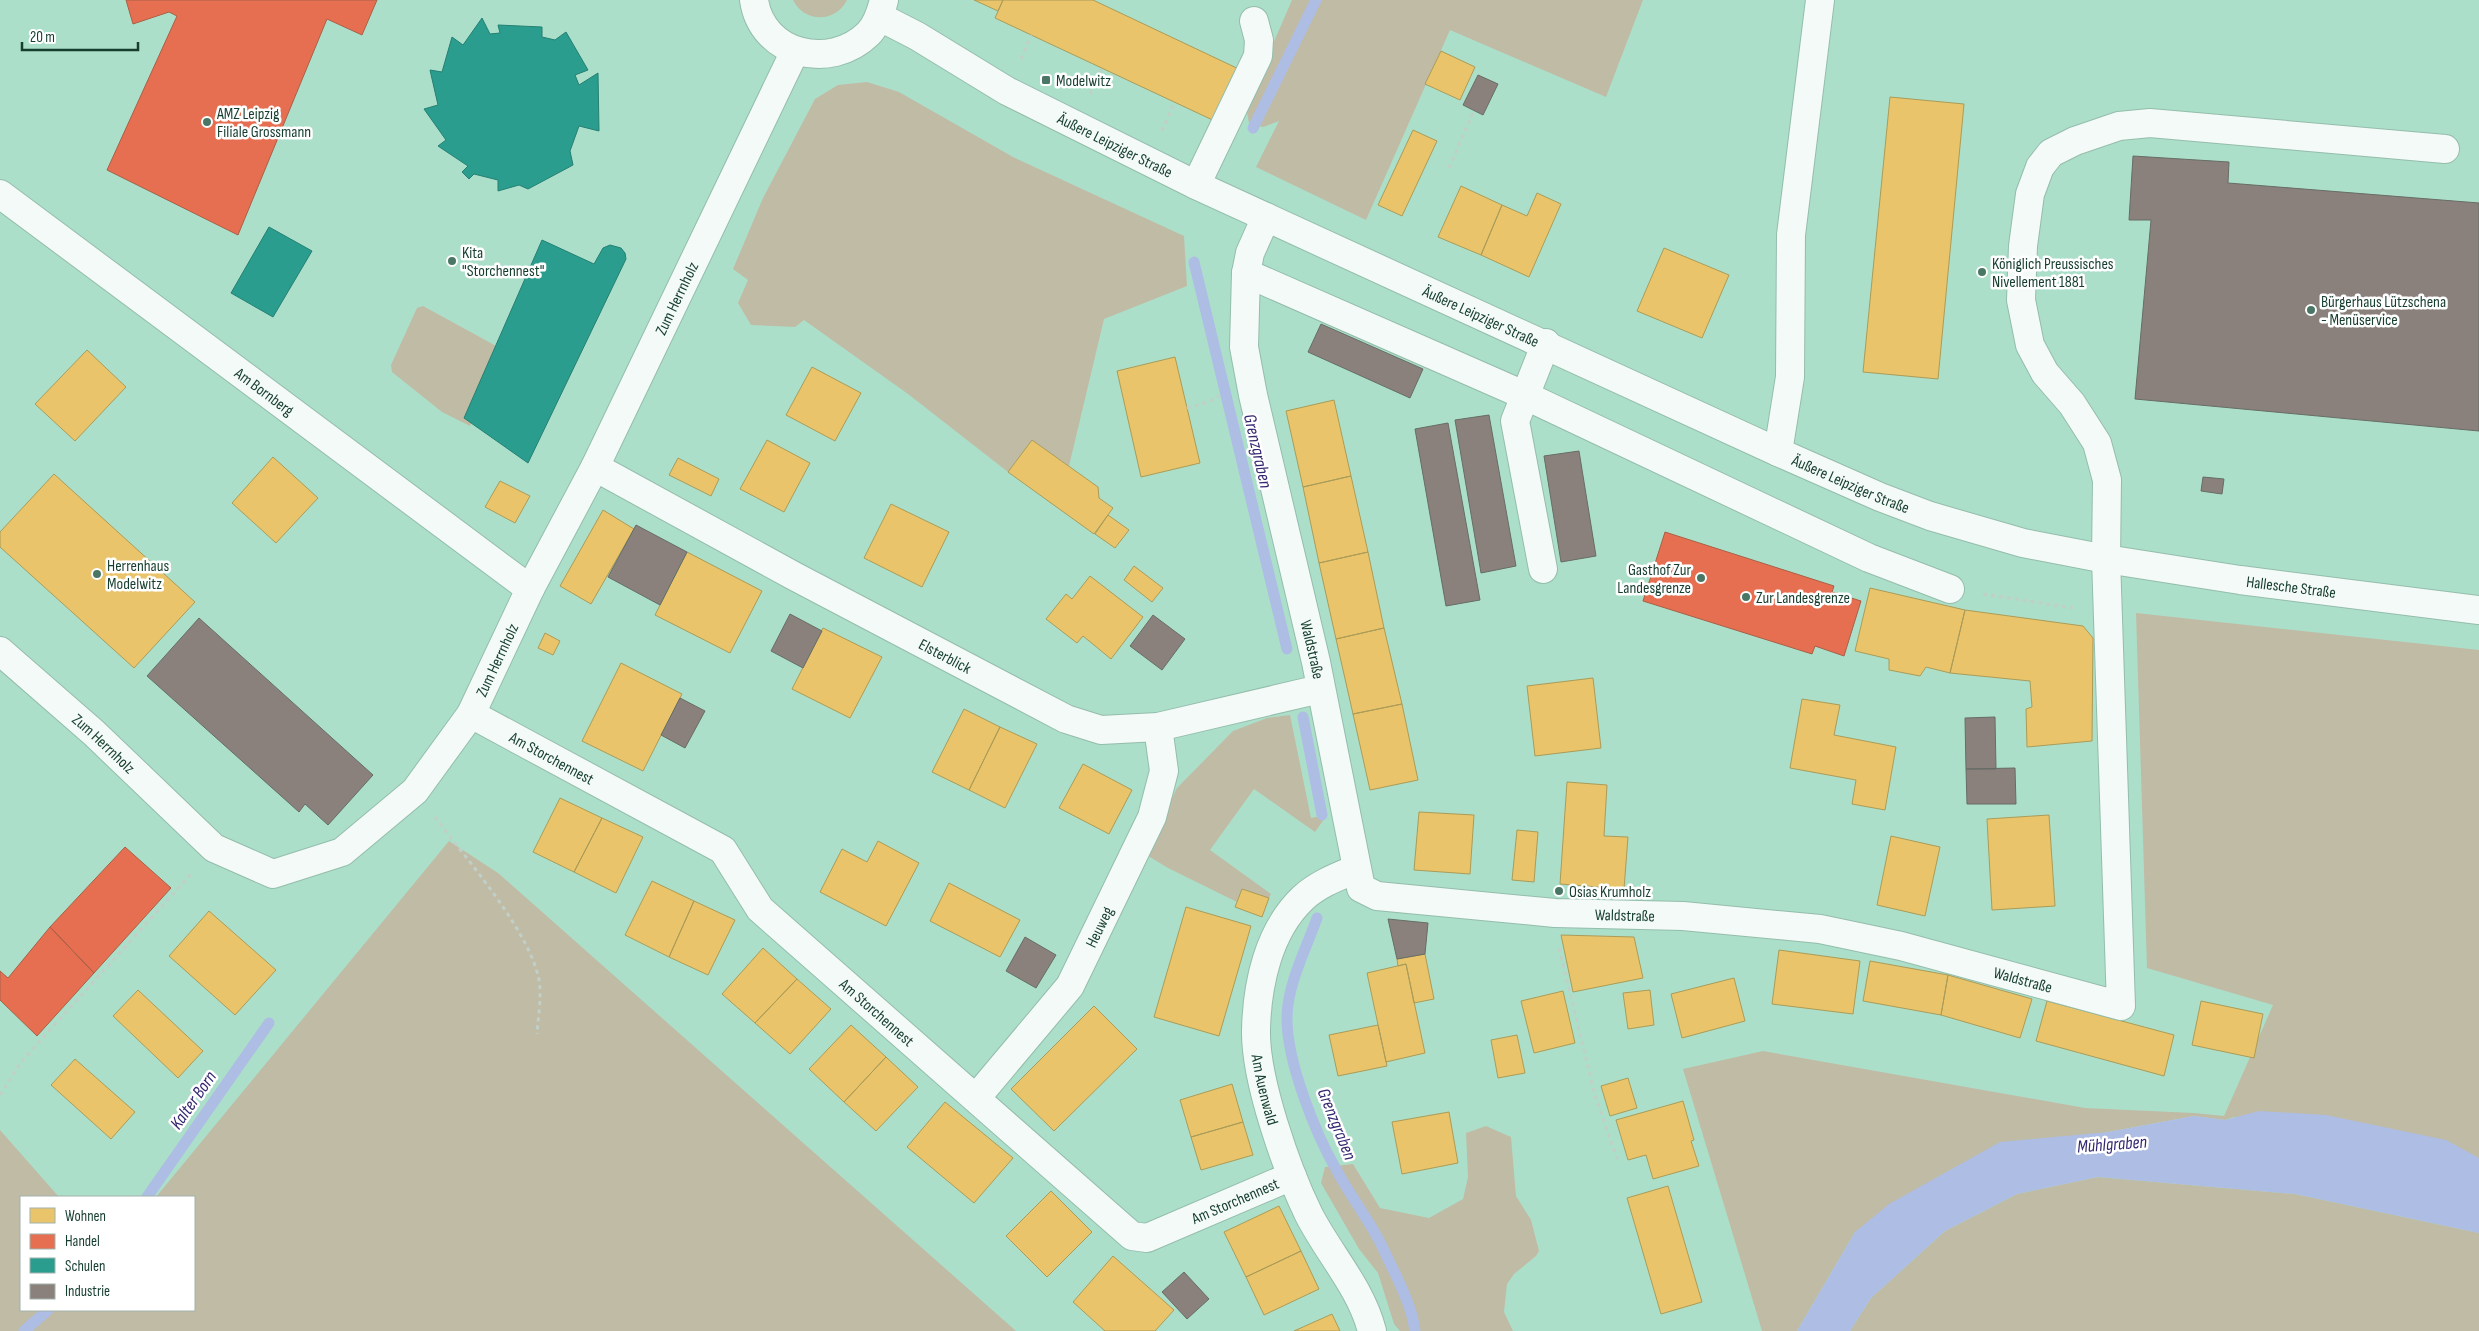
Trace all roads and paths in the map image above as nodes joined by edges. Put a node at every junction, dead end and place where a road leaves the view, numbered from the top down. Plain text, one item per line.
1 (754, 0) edge
2 (1820, 0) edge
3 (882, 8) edge
4 (1254, 21) dead end
5 (795, 51) junction
6 (1474, 110) dead end
7 (2445, 149) dead end
8 (1449, 168) dead end
9 (1196, 185) junction
10 (0, 194) edge
11 (1266, 217) junction
12 (1246, 273) junction
13 (1546, 343) junction
14 (1220, 394) dead end
15 (1526, 396) junction
16 (1187, 408) dead end
17 (1778, 452) junction
18 (595, 467) junction
19 (2106, 559) junction
20 (1543, 569) dead end
21 (1950, 589) joint
22 (530, 590) junction
23 (2479, 610) edge
24 (2108, 614) junction
25 (0, 651) edge
26 (1320, 688) junction
27 (471, 714) junction
28 (1158, 727) junction
29 (415, 791) junction
30 (214, 848) junction
31 (1356, 869) junction
32 (1555, 913) junction
33 (537, 1034) dead end
34 (0, 1095) edge
35 (976, 1098) junction
36 (1617, 1159) dead end
37 (1292, 1176) junction
38 (1372, 1331) edge

1 - 5 street
2 - 17 street
3 - 5 street
3 - 9 street, Äußere Leipziger Straße
4 - 9 street
5 - 18 street, Zum Herrnholz
6 - 8 path
7 - 19 street, Waldstraße
9 - 11 street, Äußere Leipziger Straße
10 - 22 street, Am Bornberg
11 - 12 street, Waldstraße
11 - 13 street, Äußere Leipziger Straße
12 - 15 street
12 - 26 street, Waldstraße
13 - 15 street
13 - 17 street, Äußere Leipziger Straße
14 - 16 path
15 - 20 street
15 - 21 street
17 - 19 street, Äußere Leipziger Straße
18 - 22 street, Zum Herrnholz
18 - 28 street, Elsterblick
19 - 23 street, Hallesche Straße
19 - 24 street, Waldstraße
21 - 24 path
22 - 27 street, Zum Herrnholz
24 - 32 street, Waldstraße
25 - 30 street, Zum Herrnholz
26 - 28 street, Elsterblick
26 - 31 street, Waldstraße
27 - 29 street, Zum Herrnholz
27 - 35 street, Am Storchennest
28 - 35 street, Heuweg
29 - 30 street, Zum Herrnholz
29 - 33 path
30 - 34 path
31 - 32 street, Waldstraße
31 - 37 street, Am Auenwald
32 - 36 path
35 - 37 street, Am Storchennest
37 - 38 street, Am Auenwald

